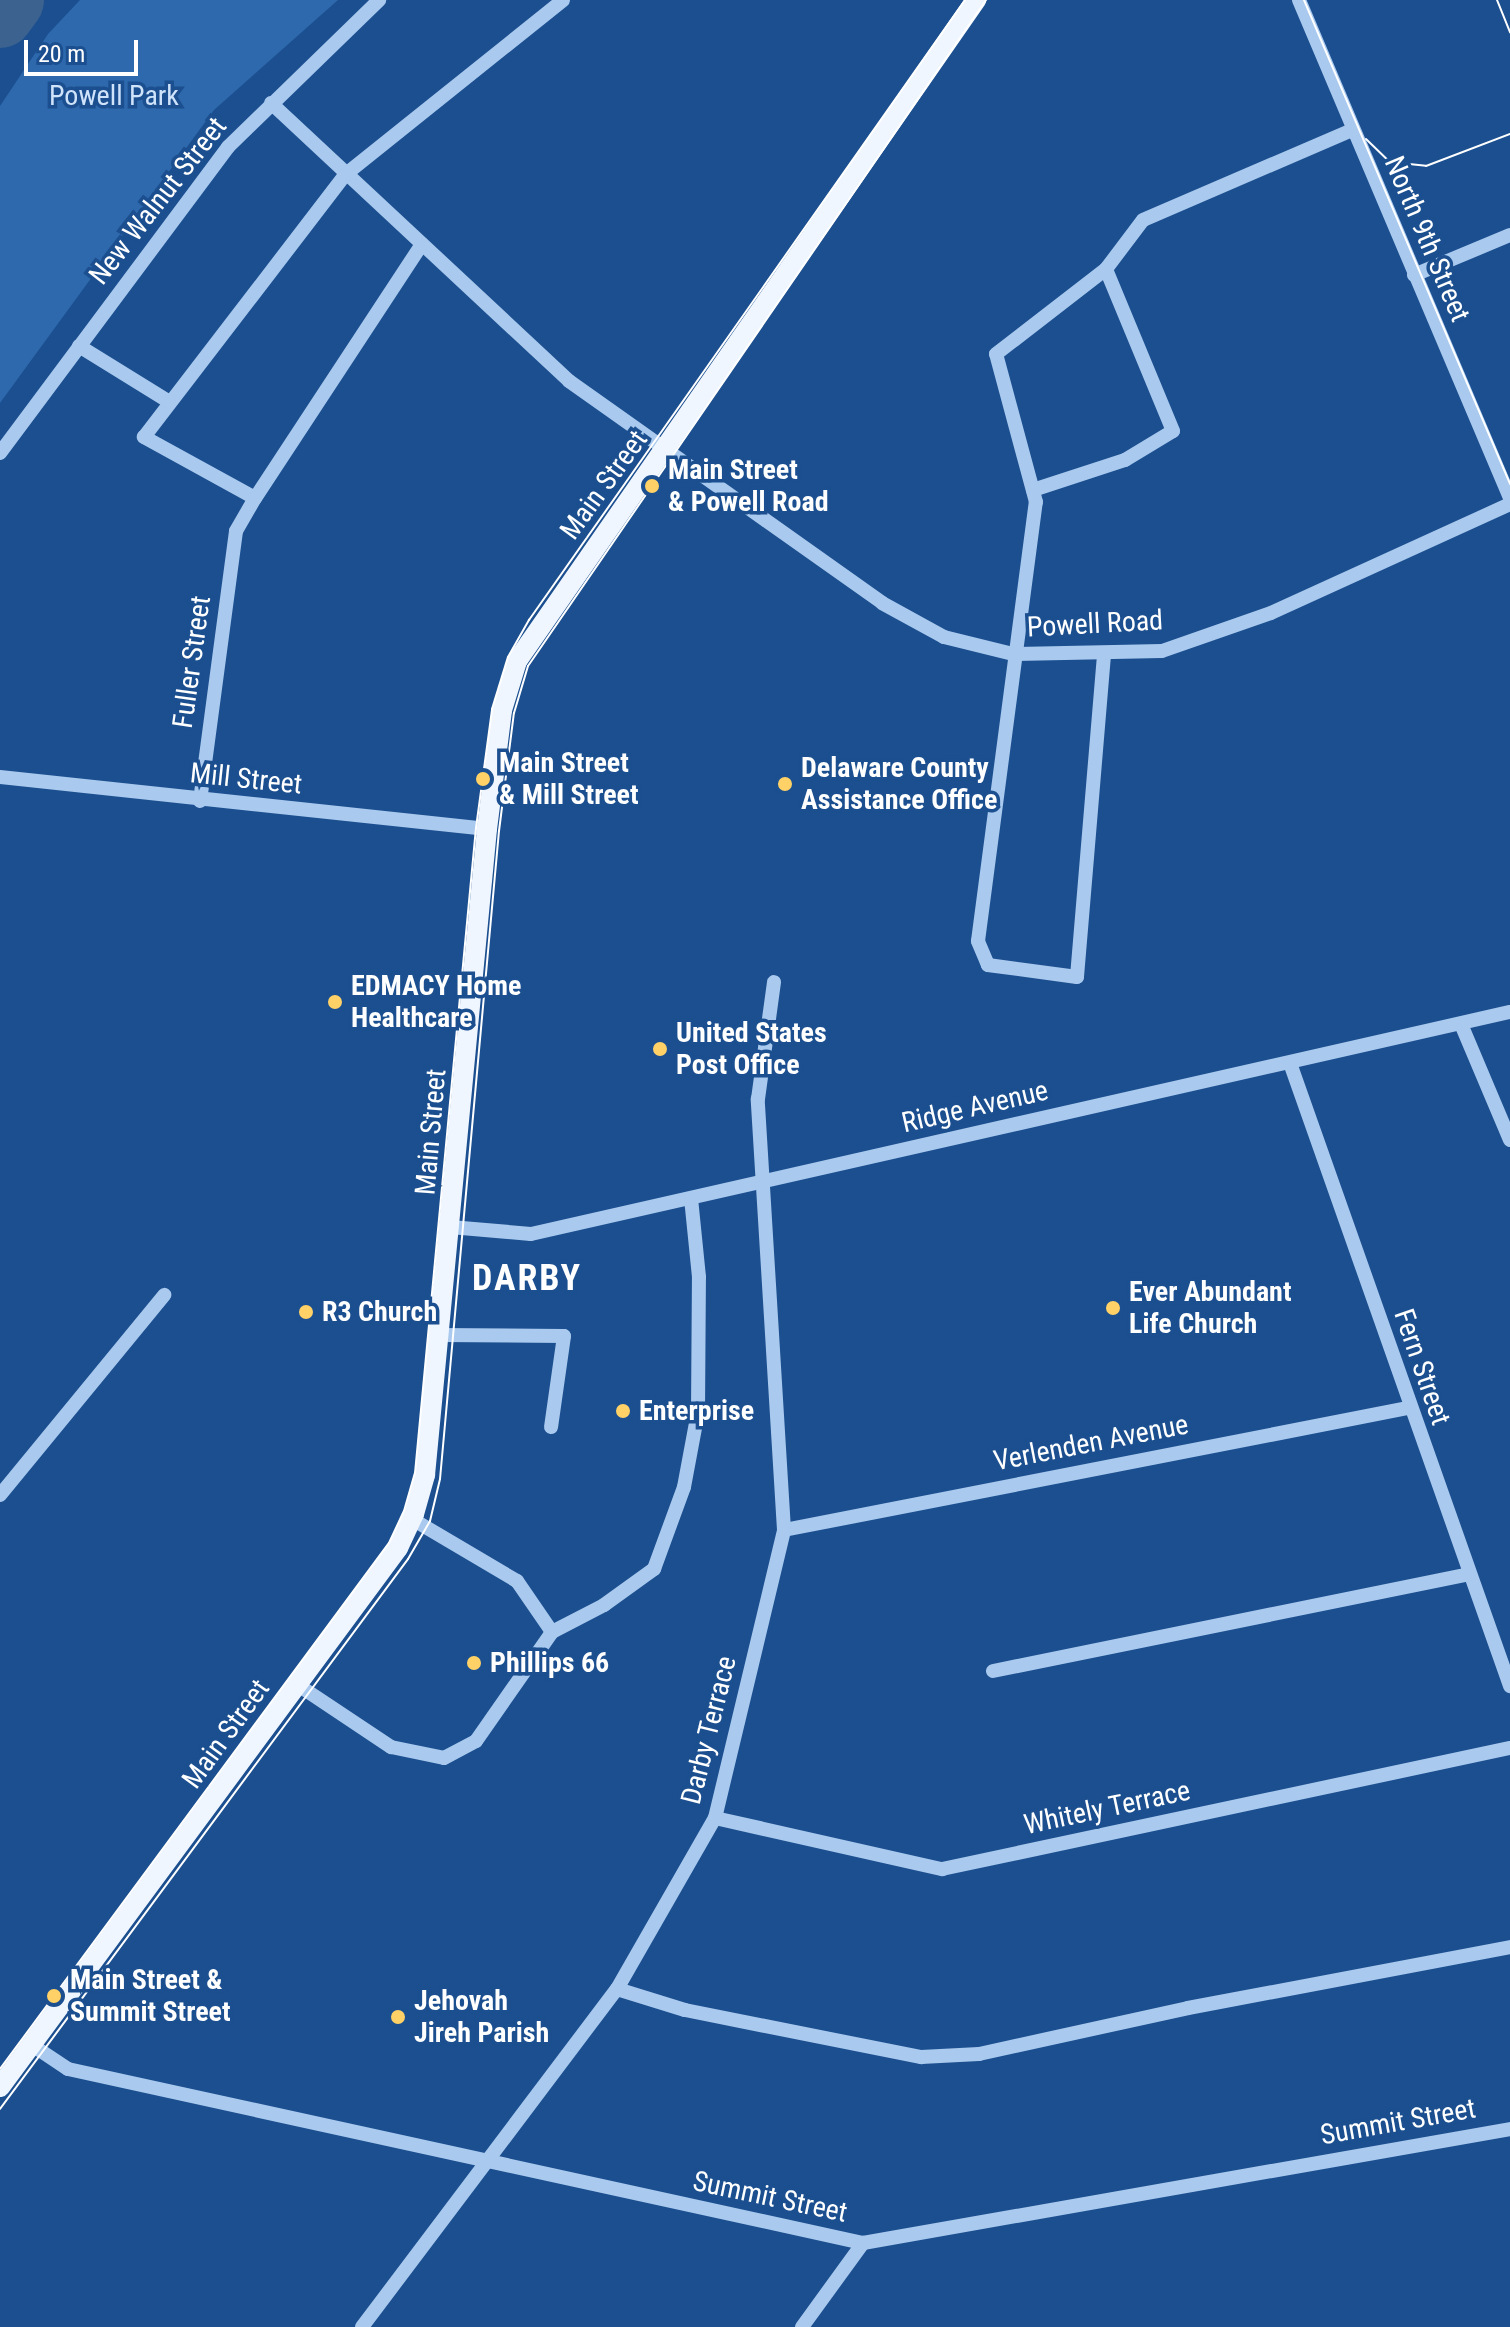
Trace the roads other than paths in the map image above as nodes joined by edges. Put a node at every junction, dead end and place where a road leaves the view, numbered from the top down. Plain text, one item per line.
1 (379, 0) edge
2 (563, 0) edge
3 (976, 0) edge
4 (1299, 0) edge
5 (271, 103) junction
6 (1352, 130) junction
7 (346, 174) junction
8 (1510, 235) edge
9 (422, 244) junction
10 (1106, 269) junction
11 (1414, 275) junction
12 (79, 346) junction
13 (168, 401) junction
14 (665, 449) junction
15 (0, 453) edge
16 (1033, 490) junction
17 (255, 498) junction
18 (1510, 501) edge
19 (1013, 654) junction
20 (1104, 655) junction
21 (0, 777) edge
22 (200, 801) junction
23 (487, 829) junction
24 (774, 982) dead end
25 (1510, 1012) edge
26 (1461, 1024) junction
27 (1290, 1063) junction
28 (1510, 1140) edge
29 (762, 1182) junction
30 (691, 1198) junction
31 (450, 1227) junction
32 (164, 1295) dead end
33 (439, 1335) junction
34 (1408, 1408) junction
35 (551, 1427) dead end
36 (0, 1495) edge
37 (412, 1519) junction
38 (784, 1530) junction
39 (1469, 1574) junction
40 (552, 1632) junction
41 (993, 1671) dead end
42 (1509, 1681) edge
43 (298, 1685) junction
44 (1510, 1748) edge
45 (715, 1818) junction
46 (1510, 1947) edge
47 (617, 1989) junction
48 (32, 2045) junction
49 (0, 2087) edge
50 (1510, 2129) edge
51 (482, 2163) junction
52 (863, 2243) junction
53 (362, 2327) edge
54 (802, 2327) edge

1 - 5 street, New Walnut Street
2 - 7 street
3 - 14 main road, Main Street
4 - 6 street, North 9th Street
5 - 7 street, Powell Road
5 - 12 street, New Walnut Street
6 - 10 street
6 - 11 street, North 9th Street
7 - 9 street, Powell Road
7 - 13 street
8 - 11 street
9 - 14 street, Powell Road
9 - 17 street
10 - 16 street
10 - 16 street
11 - 18 street, North 9th Street
12 - 13 street
12 - 15 street, New Walnut Street
13 - 17 street
14 - 19 street, Powell Road
14 - 23 main road, Main Street
16 - 19 street
17 - 22 street, Fuller Street
18 - 20 street, Powell Road
19 - 20 street, Powell Road
19 - 20 street
21 - 22 street, Mill Street
22 - 23 street, Mill Street
23 - 31 main road, Main Street
24 - 29 street, Darby Terrace
25 - 26 street, Ridge Avenue
26 - 27 street, Ridge Avenue
26 - 28 street
27 - 29 street, Ridge Avenue
27 - 34 street, Fern Street
29 - 30 street, Ridge Avenue
29 - 38 street, Darby Terrace
30 - 31 street, Ridge Avenue
30 - 40 street
31 - 33 main road, Main Street
32 - 36 street
33 - 35 street
33 - 37 main road, Main Street
34 - 38 street, Verlenden Avenue
34 - 39 street, Fern Street
37 - 40 street
37 - 43 main road, Main Street
38 - 45 street, Darby Terrace
39 - 41 street
39 - 42 street, Fern Street
40 - 43 street
43 - 48 main road, Main Street
44 - 45 street, Whitely Terrace
45 - 47 street, Darby Terrace
46 - 47 street
47 - 51 street, Darby Terrace
48 - 49 main road, Main Street
48 - 51 street, Summit Street
50 - 52 street, Summit Street
51 - 52 street, Summit Street
51 - 53 street, Darby Terrace
52 - 54 street

